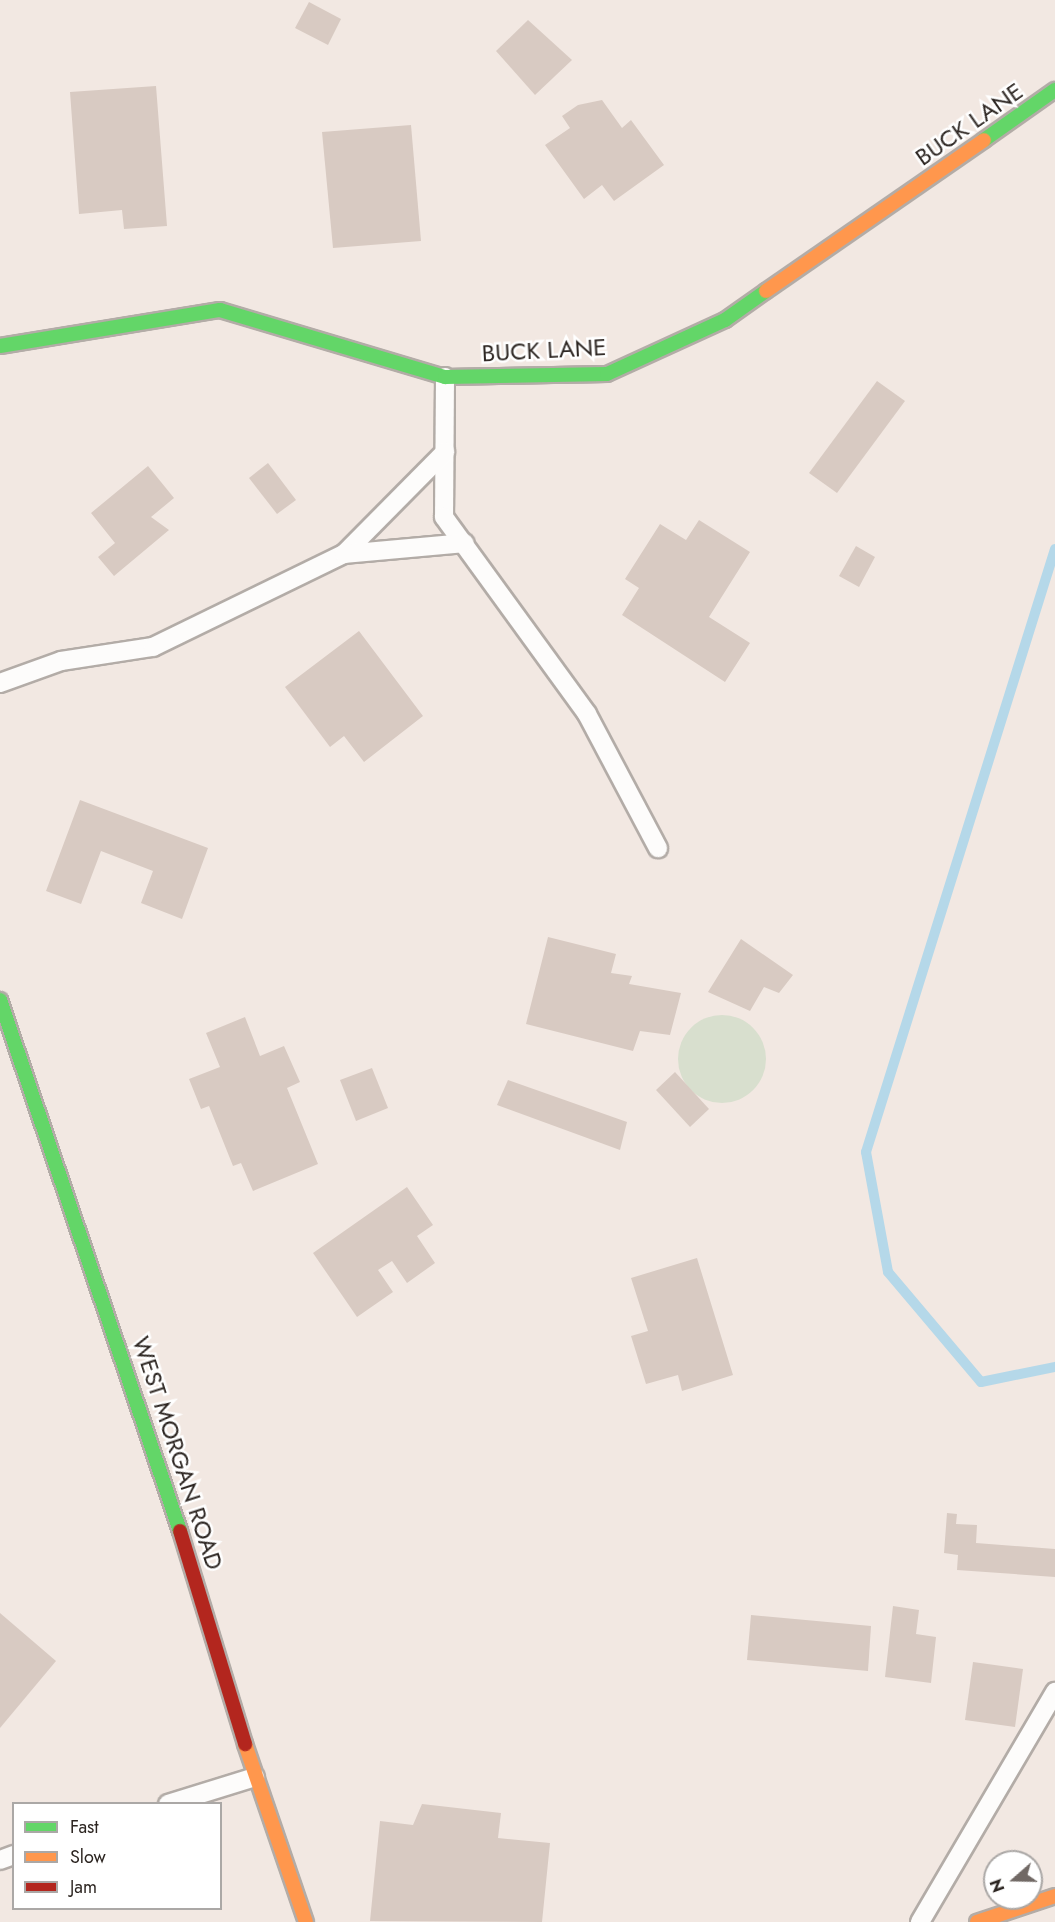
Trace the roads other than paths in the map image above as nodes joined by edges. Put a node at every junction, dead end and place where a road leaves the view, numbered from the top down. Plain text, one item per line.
1 (1055, 90) edge
2 (0, 346) edge
3 (445, 377) junction
4 (445, 452) junction
5 (464, 543) junction
6 (344, 554) junction
7 (0, 683) edge
8 (658, 848) dead end
9 (0, 1000) edge
10 (1055, 1692) edge
11 (255, 1777) junction
12 (171, 1802) edge
13 (1055, 1896) edge
14 (306, 1922) edge
15 (920, 1922) edge
16 (977, 1922) edge

1 - 3 street, BUCK LANE
2 - 3 street, BUCK LANE
3 - 4 lane
4 - 5 lane
4 - 6 lane
5 - 6 lane
5 - 8 lane
6 - 7 lane
9 - 11 street, WEST MORGAN ROAD
10 - 15 lane
11 - 12 lane
11 - 14 street, WEST MORGAN ROAD
13 - 16 street

